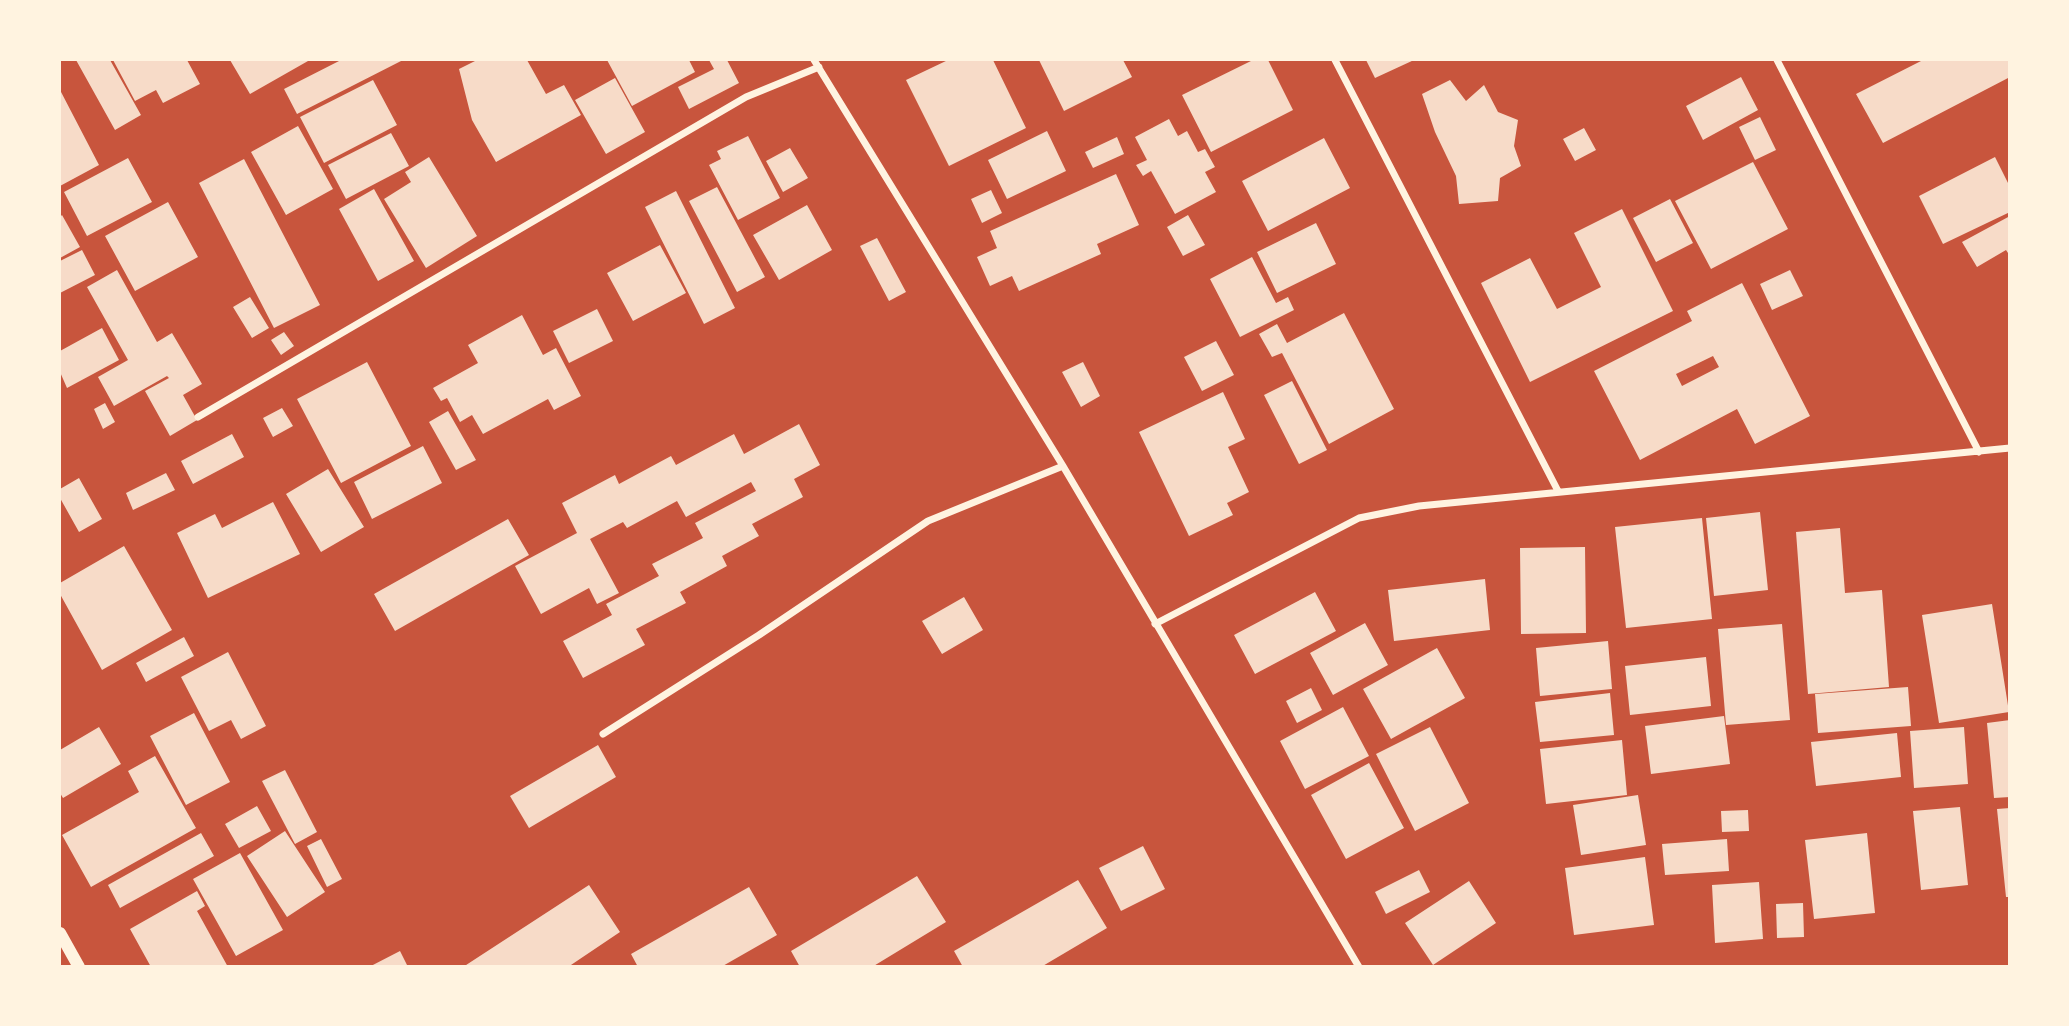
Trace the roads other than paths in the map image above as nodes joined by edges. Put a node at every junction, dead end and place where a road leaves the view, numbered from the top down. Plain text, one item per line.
1 (814, 60) edge
2 (1335, 60) edge
3 (1777, 60) edge
4 (819, 67) junction
5 (198, 417) dead end
6 (2010, 448) edge
7 (1979, 452) junction
8 (1063, 466) junction
9 (1558, 491) junction
10 (1155, 624) junction
11 (603, 734) dead end
12 (60, 933) edge
13 (79, 967) edge
14 (1359, 967) edge

1 - 4 street
2 - 9 street
3 - 7 street
4 - 5 street
4 - 8 street
6 - 7 street
7 - 9 street
8 - 10 street
8 - 11 street
9 - 10 street
10 - 14 street
12 - 13 street

